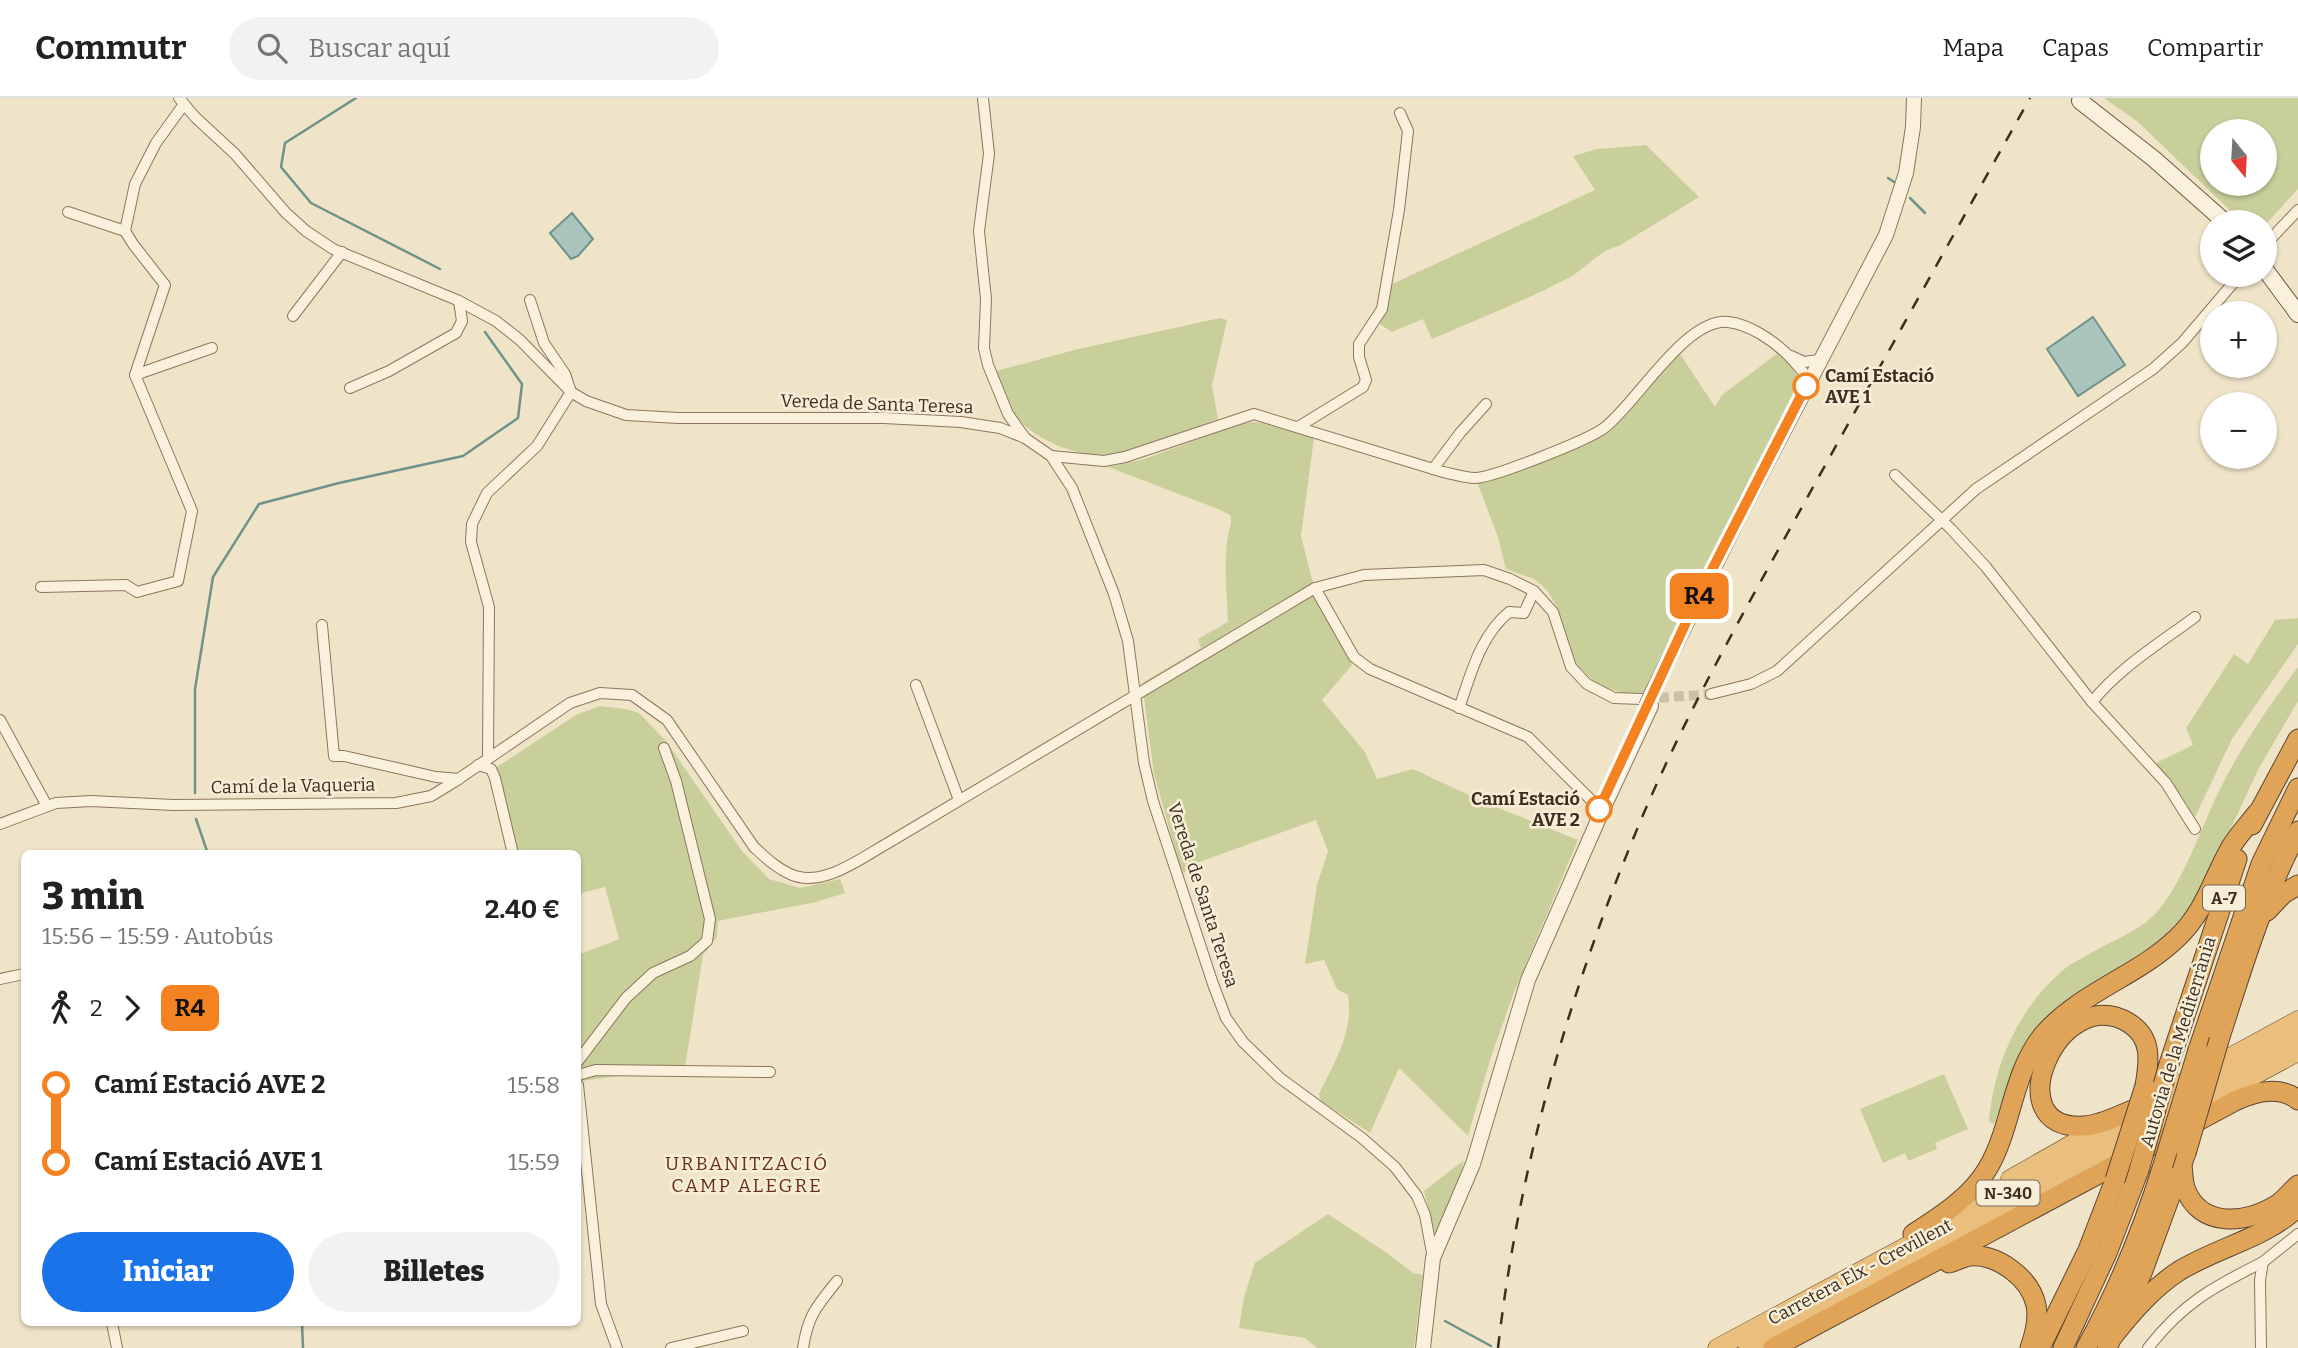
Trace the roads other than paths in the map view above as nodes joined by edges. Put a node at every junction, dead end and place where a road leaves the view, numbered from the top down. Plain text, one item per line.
1 (983, 98) edge
2 (1917, 98) edge
3 (181, 101) edge
4 (2080, 101) dead end
5 (1401, 113) dead end
6 (2298, 209) edge
7 (2211, 210) edge
8 (68, 212) dead end
9 (125, 231) junction
10 (2277, 232) edge
11 (342, 252) junction
12 (2277, 286) edge
13 (2230, 287) edge
14 (530, 300) dead end
15 (459, 301) junction
16 (2298, 314) edge
17 (293, 316) dead end
18 (212, 348) dead end
19 (1788, 355) junction
20 (1819, 360) junction
21 (135, 375) junction
22 (1811, 382) junction
23 (350, 388) dead end
24 (570, 392) junction
25 (1486, 404) dead end
26 (1298, 427) junction
27 (1026, 438) junction
28 (1051, 456) junction
29 (1433, 469) junction
30 (1895, 475) dead end
31 (1942, 521) junction
32 (41, 587) dead end
33 (1315, 588) junction
34 (1534, 591) junction
35 (2195, 617) dead end
36 (322, 625) dead end
37 (916, 685) dead end
38 (1711, 694) tunnel mouth
39 (1136, 695) junction
40 (1650, 699) junction
41 (2092, 702) junction
42 (1459, 708) junction
43 (0, 720) edge
44 (2298, 739) edge
45 (664, 748) dead end
46 (488, 757) junction
47 (478, 765) junction
48 (459, 779) junction
49 (2298, 788) edge
50 (959, 800) junction
51 (47, 806) junction
52 (1600, 810) junction
53 (2257, 813) junction
54 (0, 824) edge
55 (2195, 829) dead end
56 (2298, 831) edge
57 (512, 850) edge
58 (2298, 885) edge
59 (2255, 929) junction
60 (21, 975) edge
61 (0, 979) edge
62 (2298, 1020) edge
63 (2298, 1036) edge
64 (2298, 1052) edge
65 (581, 1057) edge
66 (770, 1072) dead end
67 (581, 1074) edge
68 (2298, 1100) edge
69 (2135, 1109) junction
70 (581, 1114) edge
71 (2177, 1161) junction
72 (2298, 1185) edge
73 (2298, 1207) edge
74 (1913, 1234) junction
75 (2298, 1234) edge
76 (1432, 1252) junction
77 (2263, 1262) junction
78 (838, 1281) dead end
79 (1834, 1316) junction
80 (113, 1326) edge
81 (743, 1331) dead end
82 (2110, 1342) edge
83 (1732, 1345) edge
84 (117, 1348) edge
85 (617, 1348) edge
86 (671, 1348) edge
87 (803, 1348) edge
88 (1421, 1348) edge
89 (1773, 1348) edge
90 (2030, 1348) edge
91 (2040, 1348) edge
92 (2063, 1348) edge
93 (2086, 1348) edge
94 (2148, 1348) edge
95 (2261, 1348) edge

1 - 27 street
2 - 20 street
2 - 22 street
3 - 9 street
3 - 11 street, Vereda de Santa Teresa
4 - 7 main road
5 - 26 street
6 - 10 street
8 - 9 street
9 - 21 street
11 - 15 street, Vereda de Santa Teresa
11 - 17 street
12 - 16 main road
13 - 31 street
14 - 24 street
15 - 23 street
15 - 24 street, Vereda de Santa Teresa
18 - 21 street
19 - 20 street
19 - 22 street
19 - 29 street
20 - 22 street
21 - 32 street
22 - 40 street
24 - 27 street, Vereda de Santa Teresa
24 - 46 street
25 - 29 street
26 - 28 street
26 - 29 street
27 - 28 street, Vereda de Santa Teresa
28 - 39 street, Vereda de Santa Teresa
30 - 31 street
31 - 38 street
31 - 41 street
33 - 34 street, Camí de la Vaqueria
33 - 39 street, Camí de la Vaqueria
33 - 42 street
34 - 40 street
34 - 42 street
35 - 41 street
36 - 48 street
37 - 50 street
39 - 50 street, Camí de la Vaqueria
39 - 76 street, Vereda de Santa Teresa
40 - 52 street
41 - 55 street
42 - 52 street
43 - 51 street
44 - 53 highway, Autovia de la Mediterrània / A-7
45 - 65 street
46 - 47 street, Camí de la Vaqueria
46 - 50 street, Camí de la Vaqueria
47 - 48 street, Camí de la Vaqueria
47 - 57 street
48 - 51 street, Camí de la Vaqueria
49 - 71 highway, Autovia de la Mediterrània / A-7, bridge
51 - 54 street, Camí de la Vaqueria
52 - 76 street
53 - 74 highway
53 - 92 highway, Autovia de la Mediterrània / A-7, bridge
56 - 59 highway
58 - 59 highway
59 - 71 highway, bridge
60 - 61 street
62 - 69 highway
63 - 83 highway, Carretera Elx - Crevillent / N-340
64 - 83 highway, Carretera Elx - Crevillent / N-340
66 - 67 street
68 - 79 highway
69 - 74 highway
69 - 91 highway, bridge
70 - 85 street
71 - 72 highway
71 - 82 highway
71 - 93 highway, Autovia de la Mediterrània / A-7
73 - 82 highway
74 - 83 highway
75 - 77 street
76 - 88 street
77 - 94 street
77 - 95 street
78 - 87 street
79 - 89 highway
79 - 90 highway
80 - 84 street
81 - 86 street

